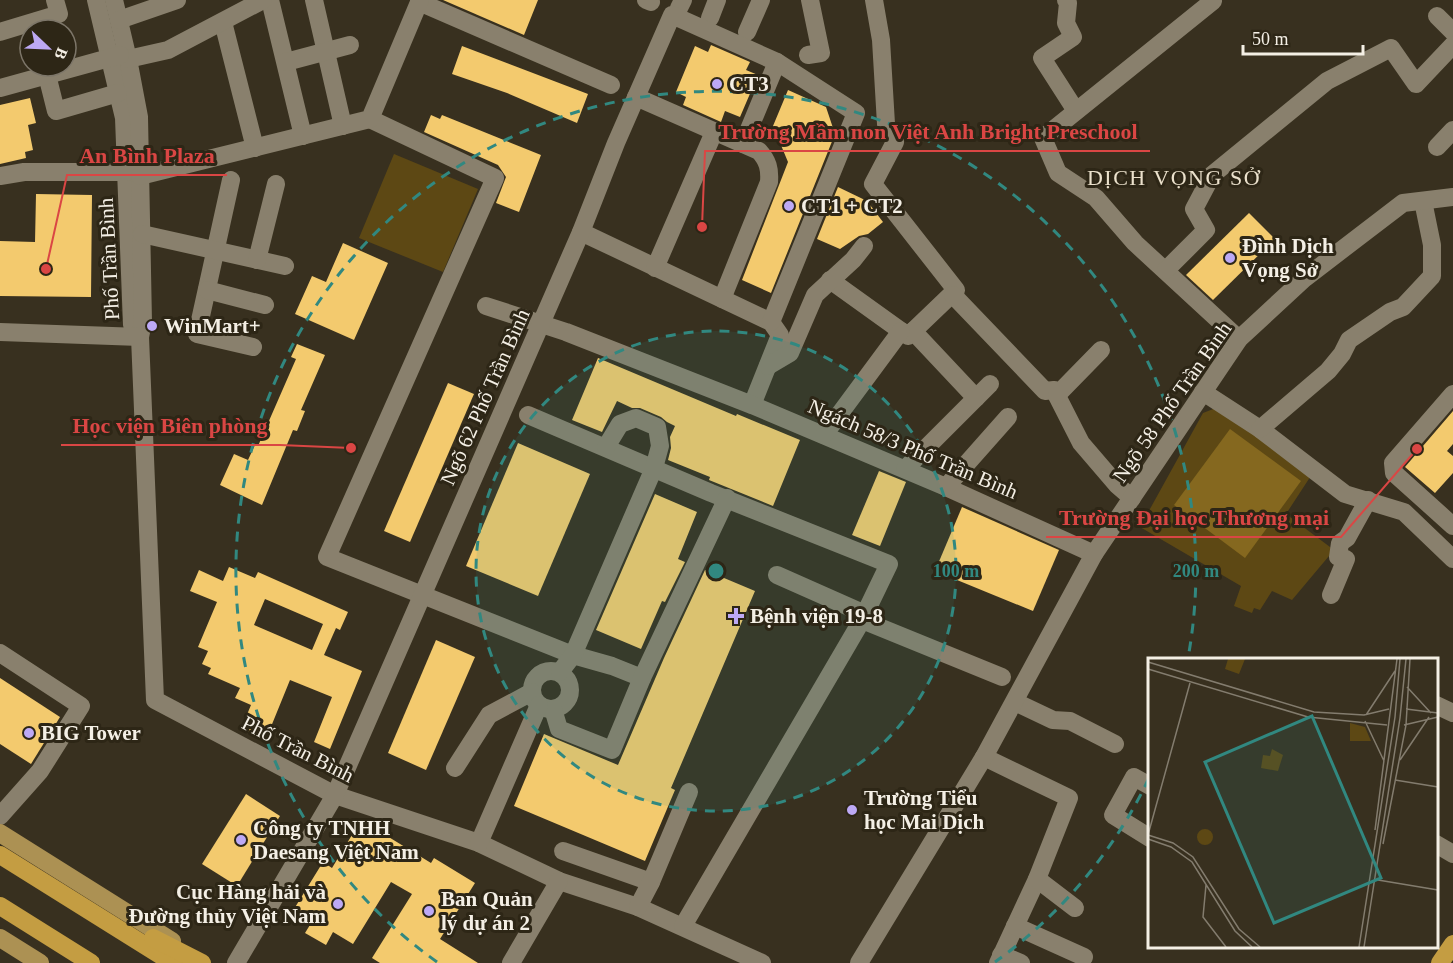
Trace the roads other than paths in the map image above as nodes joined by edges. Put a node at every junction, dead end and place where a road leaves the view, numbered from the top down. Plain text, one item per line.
1 (55, 0) edge
2 (96, 0) edge
3 (114, 0) edge
4 (177, 0) edge
5 (263, 0) edge
6 (270, 0) edge
7 (314, 0) edge
8 (717, 0) edge
9 (761, 0) edge
10 (810, 0) edge
11 (874, 0) edge
12 (1066, 0) edge
13 (420, 1) edge
14 (1213, 1) edge
15 (678, 8) edge
16 (1437, 16) dead end
17 (710, 18) dead end
18 (118, 20) junction
19 (223, 21) junction
20 (0, 32) edge
21 (747, 32) dead end
22 (1453, 32) edge
23 (350, 45) dead end
24 (1453, 45) edge
25 (325, 52) junction
26 (808, 55) dead end
27 (122, 56) junction
28 (286, 62) junction
29 (777, 62) junction
30 (78, 67) edge
31 (37, 78) edge
32 (49, 78) edge
33 (611, 85) dead end
34 (0, 88) edge
35 (118, 93) junction
36 (636, 97) junction
37 (1076, 111) junction
38 (370, 119) junction
39 (343, 126) junction
40 (1453, 130) edge
41 (714, 132) junction
42 (303, 136) junction
43 (743, 144) junction
44 (1437, 147) dead end
45 (255, 148) junction
46 (134, 174) junction
47 (0, 176) edge
48 (231, 180) dead end
49 (276, 184) dead end
50 (1453, 197) edge
51 (1423, 201) junction
52 (581, 232) junction
53 (142, 234) junction
54 (864, 246) dead end
55 (215, 251) junction
56 (257, 260) junction
57 (285, 266) dead end
58 (655, 268) junction
59 (1166, 270) junction
60 (830, 280) junction
61 (207, 290) junction
62 (953, 295) junction
63 (722, 299) junction
64 (265, 305) dead end
65 (486, 306) dead end
66 (771, 322) junction
67 (541, 324) junction
68 (907, 331) junction
69 (0, 332) edge
70 (140, 337) junction
71 (1239, 339) junction
72 (253, 346) dead end
73 (1101, 350) dead end
74 (768, 366) junction
75 (990, 384) dead end
76 (1203, 392) junction
77 (1453, 394) edge
78 (1057, 395) junction
79 (976, 398) junction
80 (752, 405) junction
81 (528, 415) dead end
82 (1008, 417) dead end
83 (1260, 429) junction
84 (824, 435) junction
85 (606, 447) junction
86 (654, 468) junction
87 (904, 469) junction
88 (946, 487) junction
89 (726, 498) junction
90 (1132, 498) junction
91 (1368, 500) junction
92 (1453, 526) edge
93 (1094, 554) junction
94 (1453, 559) edge
95 (777, 575) dead end
96 (1331, 595) dead end
97 (422, 596) junction
98 (864, 617) junction
99 (0, 653) edge
100 (573, 655) junction
101 (560, 672) junction
102 (1002, 677) dead end
103 (642, 678) junction
104 (541, 702) junction
105 (1015, 702) junction
106 (1438, 706) edge
107 (1453, 713) edge
108 (1115, 744) dead end
109 (984, 757) junction
110 (455, 768) dead end
111 (1148, 785) edge
112 (689, 792) dead end
113 (335, 795) junction
114 (0, 816) edge
115 (0, 833) edge
116 (1148, 837) edge
117 (479, 843) junction
118 (1438, 845) edge
119 (563, 851) dead end
120 (1453, 854) edge
121 (0, 855) edge
122 (1037, 879) junction
123 (559, 881) junction
124 (651, 882) junction
125 (47, 884) junction
126 (0, 906) edge
127 (638, 907) junction
128 (1075, 908) dead end
129 (24, 921) junction
130 (682, 926) junction
131 (1016, 926) junction
132 (0, 938) edge
133 (1453, 944) edge
134 (1084, 957) dead end
135 (1000, 959) edge
136 (40, 963) edge
137 (75, 963) edge
138 (91, 963) edge
139 (173, 963) edge
140 (202, 963) edge
141 (207, 963) edge
142 (236, 963) edge
143 (511, 963) edge
144 (762, 963) edge
145 (859, 963) edge
146 (1021, 963) edge
147 (1440, 963) edge

1 - 20 street
2 - 27 street, Phố Trần Bình
3 - 18 street, Phố Trần Bình
4 - 18 street
5 - 19 street
6 - 28 street
7 - 25 street
8 - 17 street
9 - 21 street
10 - 26 street
11 - 62 street
12 - 37 street
13 - 33 street
13 - 38 street
14 - 37 street
15 - 29 street
15 - 36 street, Ngõ 62 Phố Trần Bình
16 - 22 street
18 - 27 street, Phố Trần Bình
19 - 27 street
19 - 45 street
23 - 25 street
24 - 59 street
25 - 28 street
25 - 39 street
27 - 30 street
27 - 35 street, Phố Trần Bình
27 - 46 street, Phố Trần Bình
28 - 42 street
29 - 43 street
29 - 66 street
31 - 34 street
32 - 35 street
35 - 46 street, Phố Trần Bình
36 - 41 street
36 - 52 street, Ngõ 62 Phố Trần Bình
37 - 59 street
38 - 39 street
38 - 97 street
39 - 42 street
40 - 44 street
41 - 43 street
41 - 58 street
42 - 45 street
43 - 63 street
45 - 46 street
46 - 47 street
46 - 53 street, Phố Trần Bình
46 - 70 street, Phố Trần Bình
48 - 55 street
49 - 56 street
50 - 51 street, Ngõ 58 Phố Trần Bình
51 - 71 street, Ngõ 58 Phố Trần Bình
51 - 83 street
52 - 58 street
52 - 67 street, Ngõ 62 Phố Trần Bình
53 - 55 street
53 - 70 street, Phố Trần Bình
54 - 60 street
55 - 56 street
55 - 61 street
56 - 57 street
58 - 63 street
59 - 71 street
60 - 68 street
60 - 74 street
61 - 64 street
61 - 72 street
62 - 68 street
62 - 78 street
63 - 66 street
65 - 67 street, Ngách 58/3 Phố Trần Bình
66 - 74 street
67 - 80 street, Ngách 58/3 Phố Trần Bình
67 - 97 street, Ngõ 62 Phố Trần Bình
68 - 79 street
68 - 84 street
69 - 70 street
70 - 113 street, Phố Trần Bình
71 - 76 street, Ngõ 58 Phố Trần Bình
73 - 78 street
74 - 80 street
75 - 79 street
76 - 83 street
76 - 90 street, Ngõ 58 Phố Trần Bình
77 - 92 street
78 - 90 street
79 - 87 street
80 - 84 street, Ngách 58/3 Phố Trần Bình
81 - 85 street
82 - 88 street
83 - 91 street
84 - 87 street, Ngách 58/3 Phố Trần Bình
85 - 86 street
85 - 86 street
86 - 89 street
86 - 100 street
87 - 88 street, Ngách 58/3 Phố Trần Bình
88 - 93 street, Ngách 58/3 Phố Trần Bình
89 - 98 street
89 - 103 street
90 - 93 street, Ngõ 58 Phố Trần Bình
91 - 94 street
91 - 96 street
93 - 105 street, Ngõ 58 Phố Trần Bình
95 - 98 street
97 - 100 street
97 - 113 street, Ngõ 62 Phố Trần Bình
98 - 102 street
98 - 130 street
99 - 114 street
100 - 101 street
100 - 103 street
101 - 104 street
101 - 104 street
103 - 104 street
104 - 110 street
104 - 117 street
105 - 108 street
105 - 109 street, Ngõ 58 Phố Trần Bình
106 - 107 street
109 - 122 street
109 - 145 street, Ngõ 58 Phố Trần Bình
111 - 116 street
112 - 124 street
113 - 117 street, Phố Trần Bình
113 - 142 street, Ngõ 62 Phố Trần Bình
115 - 141 main road
117 - 123 street, Phố Trần Bình
118 - 120 street
119 - 124 street
121 - 125 highway
122 - 128 street
122 - 131 street
123 - 127 street, Phố Trần Bình
123 - 143 street
124 - 127 street
125 - 139 highway
125 - 140 highway
126 - 129 highway
127 - 130 street, Phố Trần Bình
129 - 137 highway
129 - 138 highway
130 - 144 street, Phố Trần Bình
131 - 134 street
131 - 135 street
132 - 136 main road
133 - 147 highway
135 - 146 street

